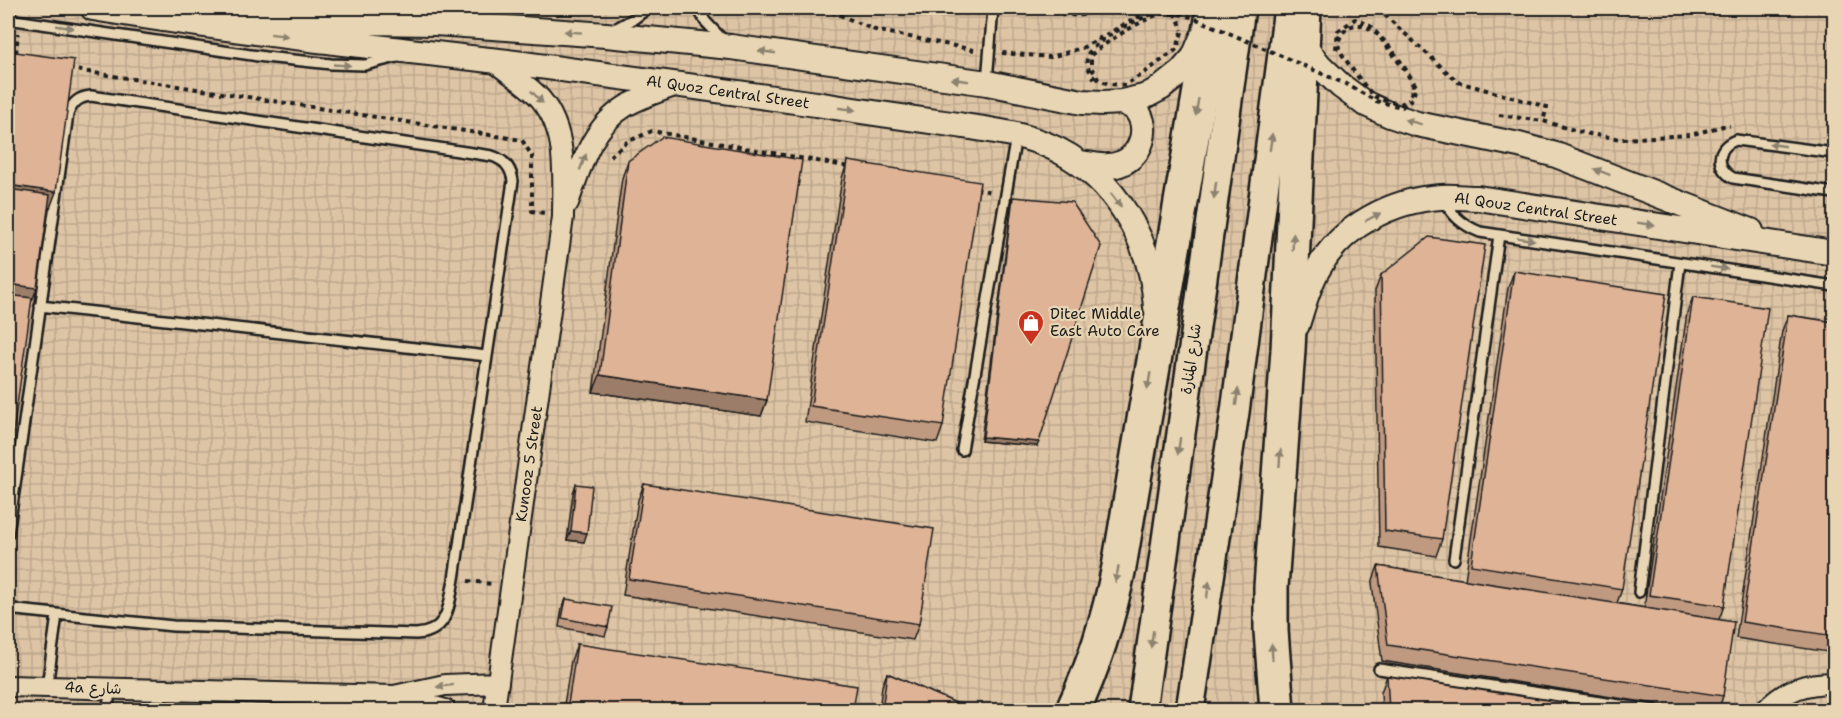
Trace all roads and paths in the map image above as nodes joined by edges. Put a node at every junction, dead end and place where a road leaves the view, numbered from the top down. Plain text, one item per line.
1 (93, 8) edge
2 (648, 8) edge
3 (698, 8) edge
4 (823, 8) edge
5 (993, 8) edge
6 (1017, 8) edge
7 (1110, 8) edge
8 (1154, 8) edge
9 (1172, 8) edge
10 (1241, 8) edge
11 (1288, 8) edge
12 (1304, 8) edge
13 (1378, 9) edge
14 (1205, 12) edge
15 (180, 18) junction
16 (8, 19) edge
17 (606, 35) junction
18 (1302, 44) junction
19 (1184, 46) dead end
20 (730, 47) junction
21 (409, 52) junction
22 (989, 52) junction
23 (492, 60) junction
24 (987, 83) junction
25 (678, 84) junction
26 (1122, 102) junction
27 (1404, 110) dead end
28 (1493, 115) dead end
29 (1543, 121) junction
30 (1733, 126) dead end
31 (1016, 135) junction
32 (1834, 153) edge
33 (609, 157) dead end
34 (1080, 164) junction
35 (852, 167) edge
36 (970, 188) edge
37 (1834, 193) edge
38 (1006, 194) junction
39 (1442, 197) junction
40 (563, 217) junction
41 (1499, 235) junction
42 (1793, 248) junction
43 (1834, 253) edge
44 (1680, 262) junction
45 (1834, 286) edge
46 (40, 306) junction
47 (1158, 330) junction
48 (1288, 350) junction
49 (487, 356) junction
50 (962, 450) dead end
51 (8, 534) edge
52 (1454, 559) dead end
53 (454, 579) junction
54 (511, 587) junction
55 (1639, 592) dead end
56 (8, 606) edge
57 (57, 615) junction
58 (1379, 669) dead end
59 (498, 683) junction
60 (1834, 683) edge
61 (8, 686) edge
62 (47, 687) junction
63 (110, 689) junction
64 (394, 696) junction
65 (108, 711) edge
66 (445, 711) edge
67 (494, 711) edge
68 (1073, 711) edge
69 (1142, 711) edge
70 (1190, 711) edge
71 (1277, 711) edge
72 (1653, 711) edge
73 (1766, 711) edge

1 - 15 street, Al Quoz Central Street
2 - 17 lane
3 - 20 lane
4 - 22 path
5 - 22 lane
6 - 7 path
8 - 22 path
9 - 14 path, bridge
10 -> 69 main road, شارع المنارة
70 -> 11 main road
12 - 18 highway
13 - 29 path
14 - 26 street, Al Quoz Central Street
14 -> 47 highway
17 -> 15 street, Al Quoz Central Street
15 -> 21 street, Al Quoz Central Street
16 -> 21 lane
17 - 20 street, Al Quoz Central Street
42 -> 18 street, Al Qouz Central Street
48 -> 18 highway
19 - 27 path, bridge
24 -> 20 street, Al Quoz Central Street
21 - 23 street, Al Quoz Central Street
22 - 24 lane
23 - 25 street, Al Quoz Central Street
23 -> 40 street, Kunooz 5 Street
24 - 26 street, Al Quoz Central Street
25 -> 31 street, Al Quoz Central Street
40 -> 25 street, Kunooz 5 Street
26 - 34 street
28 - 29 path
29 - 30 path
31 - 34 street, Al Quoz Central Street
31 - 38 lane
32 -> 37 lane
33 - 35 path
34 -> 47 street, Al Quoz Central Street
36 - 38 path
38 - 50 lane
39 - 41 lane
39 -> 42 street, Al Qouz Central Street
48 -> 39 street, Al Qouz Central Street
40 - 54 street, Kunooz 5 Street
41 -> 44 lane
41 - 52 lane
42 - 43 street, Al Qouz Central Street
44 -> 45 lane
44 - 55 lane
46 - 49 lane
46 - 49 lane
46 - 51 lane
47 -> 68 highway
71 -> 48 highway
49 - 53 lane
53 - 54 path
53 - 57 lane
54 - 59 street, Kunooz 5 Street
56 - 57 lane
57 - 62 lane
58 - 72 lane
59 -> 64 street, 4a شارع
59 - 67 street, Kunooz 5 Street
60 - 73 street
61 - 62 street, 4a شارع
62 - 63 street, 4a شارع
63 - 64 street, 4a شارع
63 - 65 lane
64 - 66 street, 4a شارع

